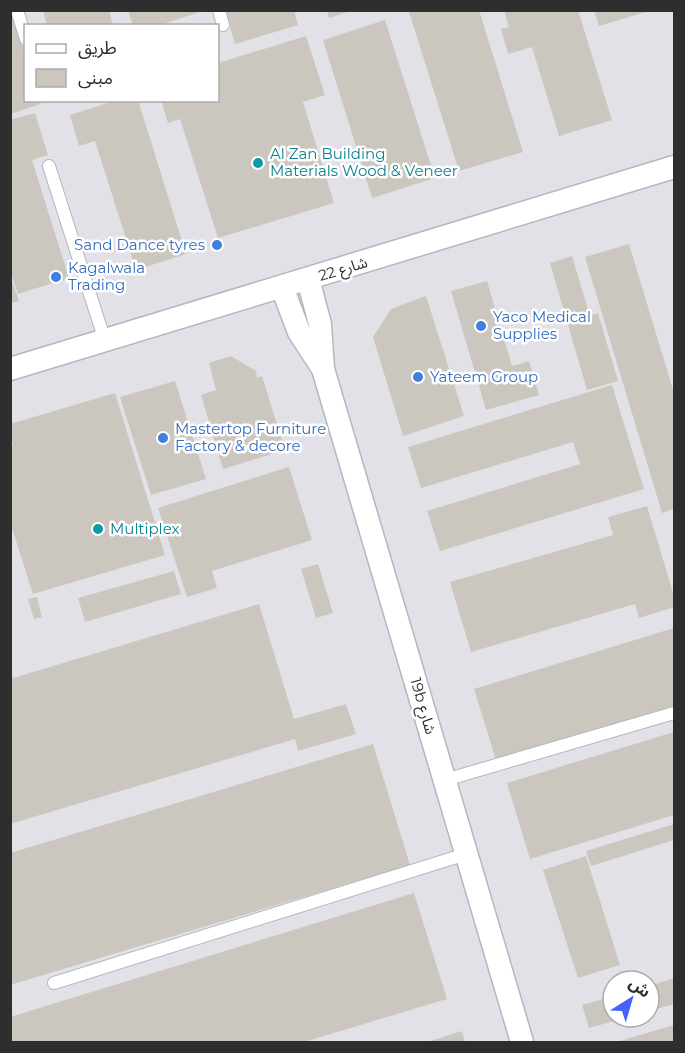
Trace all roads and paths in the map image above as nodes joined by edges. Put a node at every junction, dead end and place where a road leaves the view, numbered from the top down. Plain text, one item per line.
1 (17, 10) edge
2 (219, 10) edge
3 (223, 24) dead end
4 (24, 33) edge
5 (49, 166) dead end
6 (675, 167) edge
7 (308, 279) junction
8 (282, 288) junction
9 (105, 341) junction
10 (10, 369) edge
11 (323, 369) junction
12 (675, 713) edge
13 (445, 780) junction
14 (466, 854) junction
15 (54, 983) dead end
16 (522, 1042) edge

1 - 4 lane
2 - 3 lane
5 - 9 lane
6 - 7 street, شارع 22
7 - 8 street, شارع 22
7 - 11 street, 19b شارع
8 - 9 street, شارع 22
8 - 11 street, 19b شارع
9 - 10 street, شارع 22
11 - 13 street, 19b شارع
12 - 13 lane
13 - 14 street, 19b شارع
14 - 15 lane
14 - 16 street, 19b شارع

